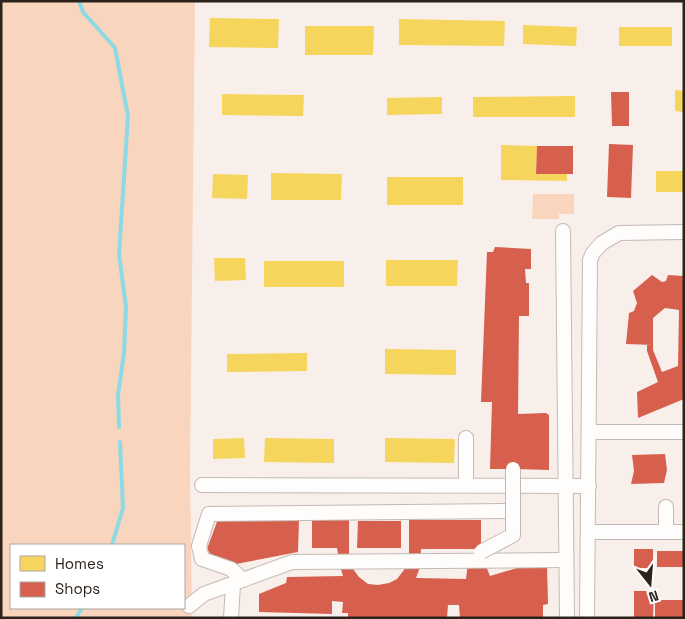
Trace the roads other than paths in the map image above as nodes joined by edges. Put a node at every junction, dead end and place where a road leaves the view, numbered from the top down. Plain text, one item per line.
1 (563, 230) dead end
2 (684, 232) edge
3 (590, 432) junction
4 (684, 432) edge
5 (466, 438) dead end
6 (513, 469) dead end
7 (202, 485) dead end
8 (466, 485) junction
9 (565, 486) junction
10 (590, 486) junction
11 (666, 507) dead end
12 (504, 511) dead end
13 (589, 532) junction
14 (666, 532) junction
15 (684, 532) edge
16 (481, 552) dead end
17 (566, 560) junction
18 (238, 582) junction
19 (189, 606) dead end
20 (231, 618) edge
21 (566, 618) edge
22 (587, 618) edge

1 - 9 street
2 - 3 street
3 - 4 street
3 - 10 street
5 - 8 street
6 - 16 street, bridge
7 - 8 street
8 - 9 street
9 - 10 street
9 - 17 street
10 - 13 street
11 - 14 street
12 - 18 street
13 - 14 street
13 - 22 street
14 - 15 street
17 - 18 street
17 - 21 street
18 - 19 street
18 - 20 street

